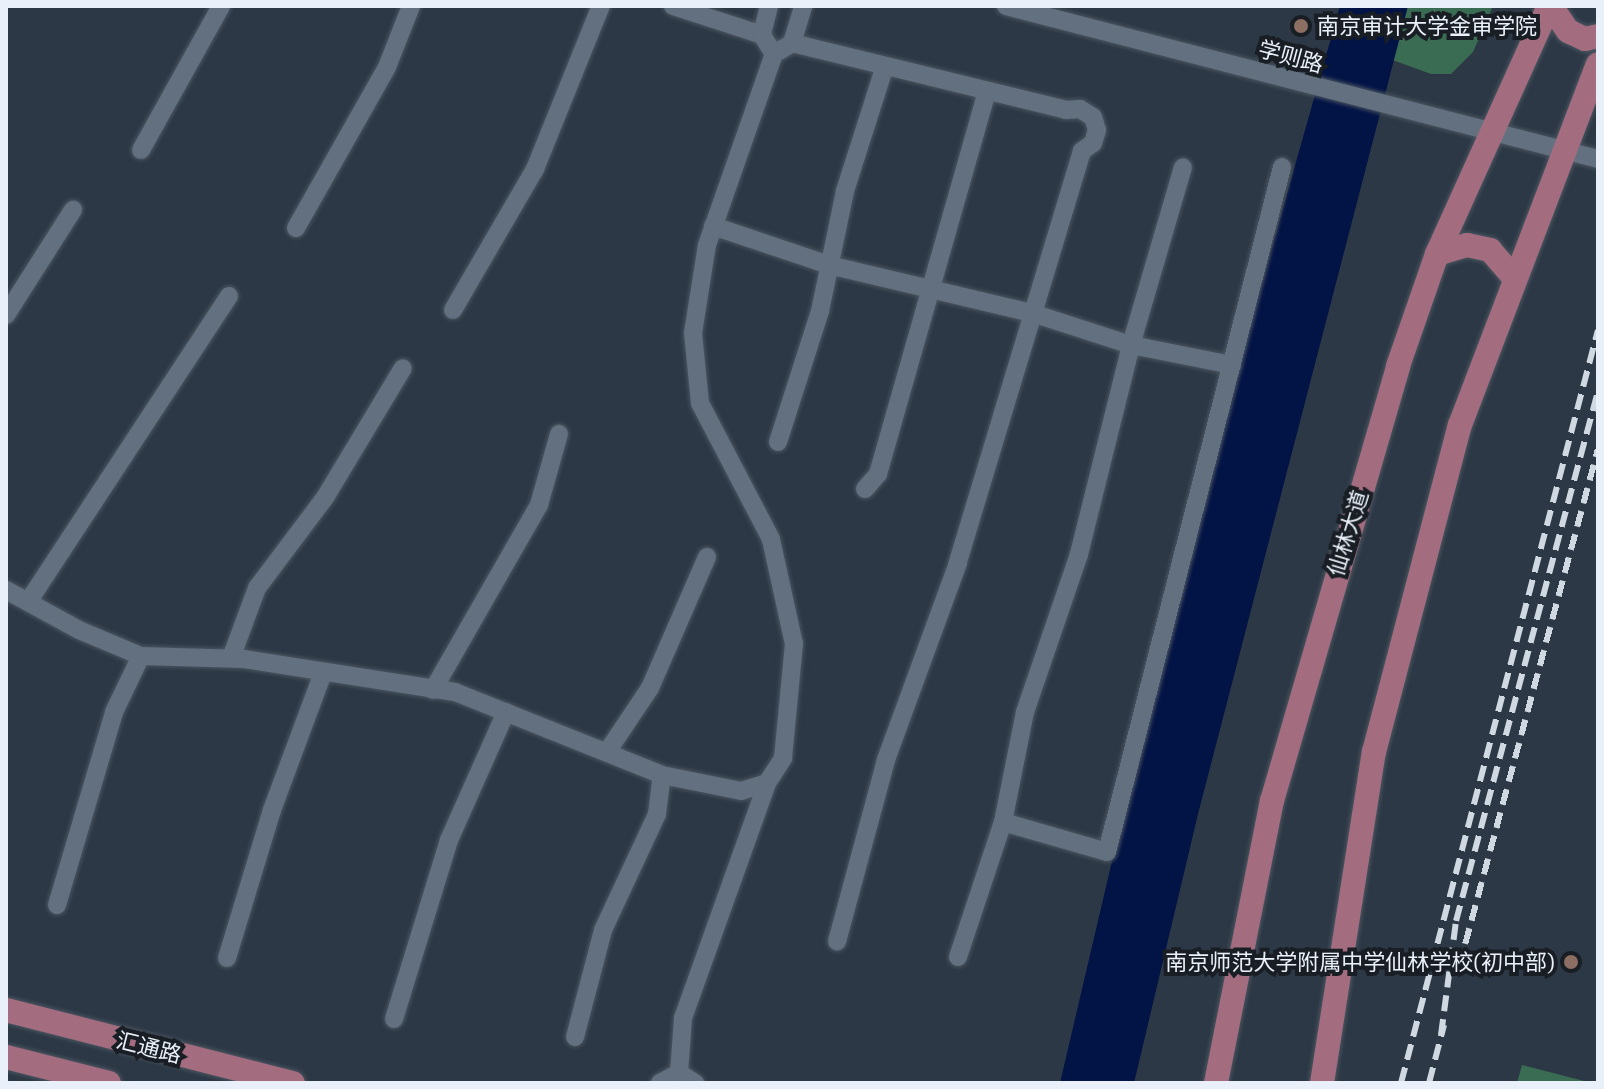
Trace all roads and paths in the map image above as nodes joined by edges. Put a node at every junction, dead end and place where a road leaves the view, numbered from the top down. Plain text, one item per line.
1 (221, 6) edge
2 (411, 6) edge
3 (601, 6) edge
4 (673, 6) edge
5 (769, 6) edge
6 (803, 6) edge
7 (1006, 6) edge
8 (1550, 6) edge
9 (762, 35) junction
10 (1598, 36) edge
11 (792, 43) junction
12 (774, 54) junction
13 (1598, 64) edge
14 (885, 66) junction
15 (987, 91) junction
16 (1492, 134) junction
17 (1563, 149) junction
18 (141, 150) dead end
19 (1598, 159) edge
20 (1183, 167) dead end
21 (1282, 167) dead end
22 (73, 210) dead end
23 (713, 226) junction
24 (296, 228) dead end
25 (1437, 254) junction
26 (829, 265) junction
27 (1513, 276) junction
28 (930, 291) junction
29 (229, 296) dead end
30 (453, 310) dead end
31 (1032, 313) junction
32 (6, 315) edge
33 (1131, 345) junction
34 (1232, 365) junction
35 (403, 368) dead end
36 (559, 434) dead end
37 (778, 442) dead end
38 (865, 489) dead end
39 (707, 557) dead end
40 (6, 590) edge
41 (28, 602) junction
42 (141, 656) junction
43 (231, 658) junction
44 (323, 673) junction
45 (433, 690) junction
46 (506, 712) junction
47 (607, 752) junction
48 (662, 775) junction
49 (767, 783) junction
50 (1003, 822) junction
51 (57, 905) dead end
52 (837, 941) dead end
53 (958, 957) dead end
54 (227, 958) dead end
55 (6, 1010) edge
56 (394, 1019) dead end
57 (575, 1037) dead end
58 (6, 1057) edge
59 (687, 1078) edge
60 (109, 1083) edge
61 (293, 1083) edge
62 (660, 1083) edge
63 (1216, 1083) edge
64 (1322, 1083) edge

1 - 18 street
2 - 24 street
3 - 30 street
4 - 9 street
5 - 9 street
6 - 11 street
7 - 16 street, 学则路
8 - 10 main road
8 - 16 main road, 仙林大道
9 - 12 street
11 - 12 street
11 - 14 street
12 - 23 street
13 - 17 main road
14 - 15 street
14 - 26 street
15 - 28 street
15 - 31 street
16 - 17 street, 学则路
16 - 25 main road, 仙林大道
17 - 19 street, 学则路
17 - 27 main road
20 - 33 street
21 - 34 street
22 - 32 street
23 - 26 street
23 - 49 street
25 - 27 main road
25 - 63 main road, 仙林大道
26 - 28 street
26 - 37 street
27 - 64 main road
28 - 31 street
28 - 38 street
29 - 41 street
31 - 33 street
31 - 52 street
33 - 34 street
33 - 50 street
34 - 50 street
35 - 43 street
36 - 45 street
39 - 47 street
40 - 41 street
41 - 42 street
42 - 43 street
42 - 51 street
43 - 44 street
44 - 45 street
44 - 54 street
45 - 46 street
46 - 47 street
46 - 56 street
47 - 48 street
48 - 49 street
48 - 57 street
49 - 59 street
50 - 53 street
55 - 61 main road, 汇通路
58 - 60 main road, 汇通路
59 - 62 street

